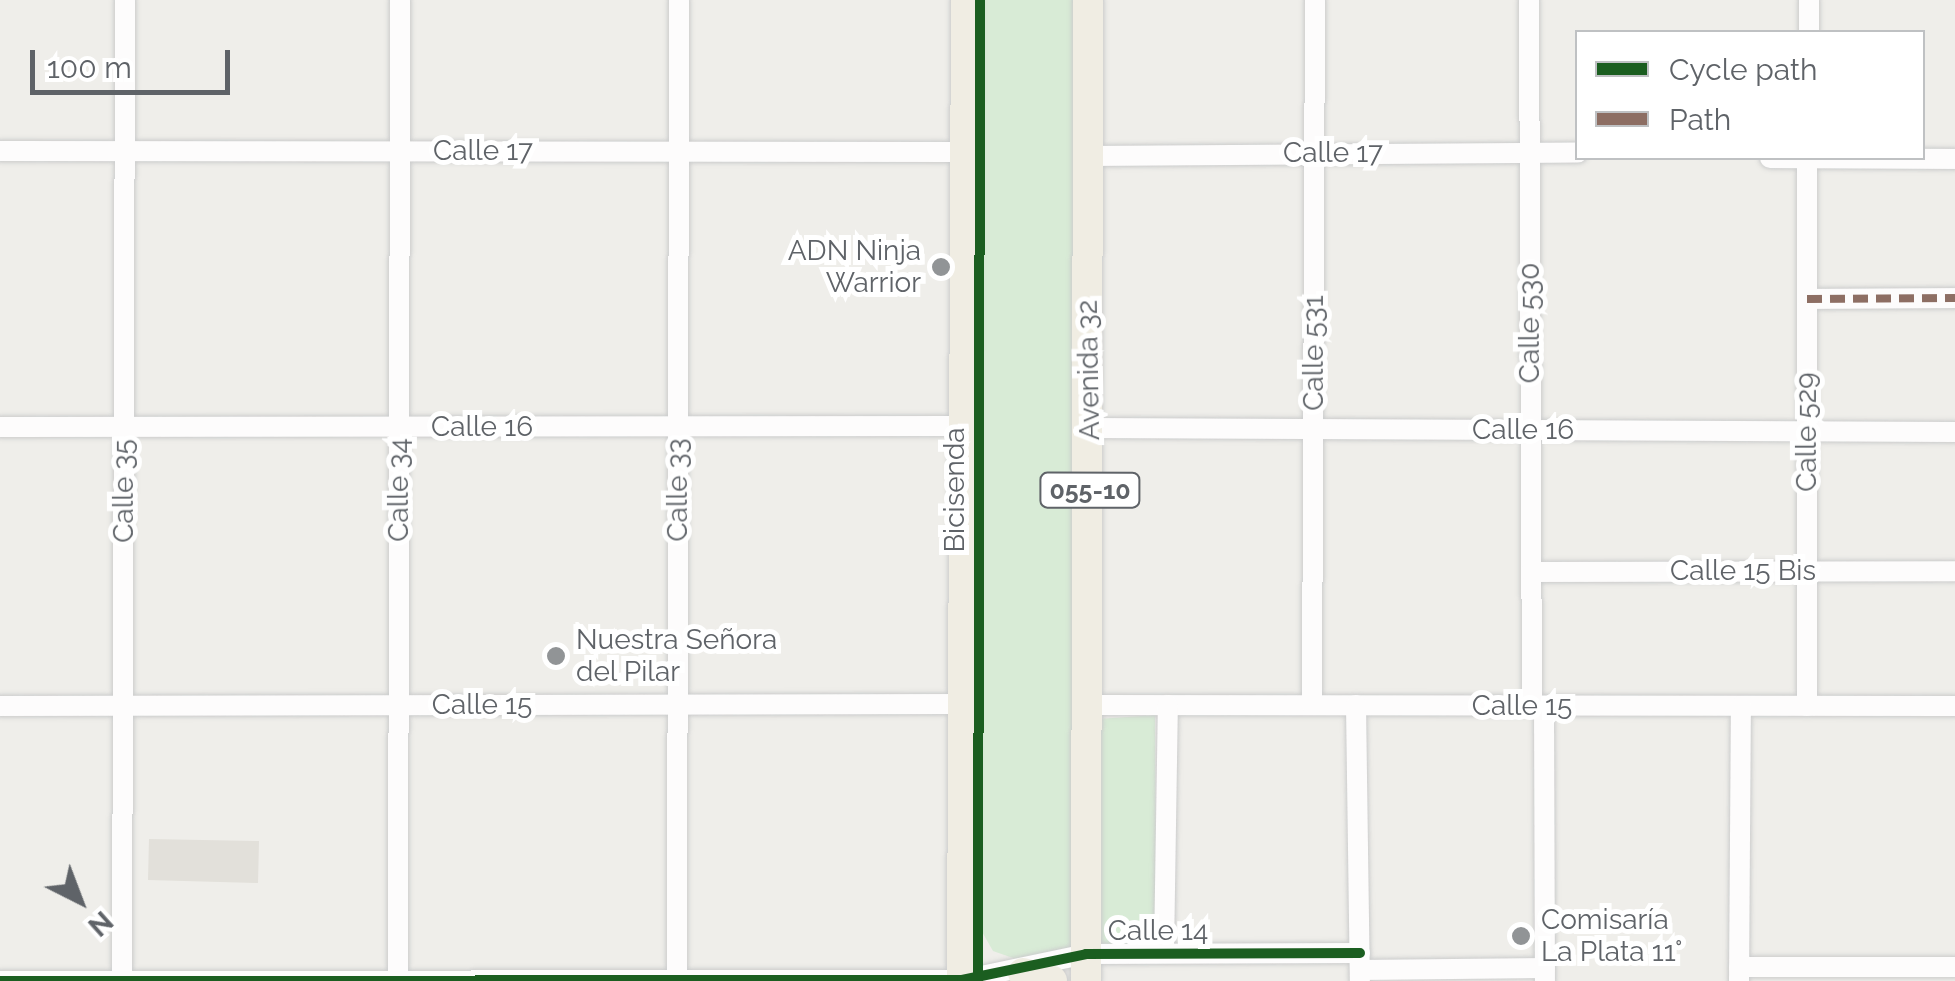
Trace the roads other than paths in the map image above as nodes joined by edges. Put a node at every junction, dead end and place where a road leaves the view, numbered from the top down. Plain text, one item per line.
1 (125, 0) edge
2 (400, 0) edge
3 (679, 0) edge
4 (966, 0) edge
5 (1088, 0) edge
6 (1315, 0) edge
7 (1528, 0) edge
8 (1809, 0) edge
9 (1808, 30) edge
10 (0, 151) edge
11 (125, 151) junction
12 (400, 151) junction
13 (678, 152) junction
14 (966, 152) junction
15 (1530, 152) junction
16 (1314, 153) junction
17 (1575, 153) edge
18 (1088, 156) junction
19 (1925, 159) edge
20 (1955, 159) edge
21 (1807, 160) edge
22 (1955, 298) edge
23 (1807, 299) junction
24 (678, 426) junction
25 (964, 426) junction
26 (0, 427) edge
27 (124, 427) junction
28 (399, 427) junction
29 (1090, 428) junction
30 (1314, 429) junction
31 (1530, 430) junction
32 (1808, 432) junction
33 (1955, 432) edge
34 (1807, 570) junction
35 (1531, 572) junction
36 (1955, 572) edge
37 (964, 704) junction
38 (398, 705) junction
39 (678, 705) junction
40 (1089, 705) junction
41 (1168, 705) junction
42 (1312, 705) junction
43 (1356, 705) junction
44 (0, 706) edge
45 (123, 706) junction
46 (1538, 706) junction
47 (1741, 706) junction
48 (1807, 706) junction
49 (1955, 706) edge
50 (1164, 952) junction
51 (1086, 967) edge
52 (1955, 967) edge
53 (1360, 968) edge
54 (1739, 974) edge
55 (1545, 975) edge
56 (1038, 977) edge
57 (398, 980) edge
58 (677, 980) edge
59 (0, 981) edge
60 (122, 981) edge
61 (962, 981) edge

1 - 11 street, Calle 35
2 - 12 street, Calle 34
3 - 13 street, Calle 33
4 - 14 highway
5 - 18 highway, Avenida 32 / 055-10
6 - 16 street, Calle 531
7 - 15 street, Calle 530
8 - 9 street
10 - 11 street, Calle 17
11 - 12 street, Calle 17
11 - 27 street, Calle 35
12 - 13 street, Calle 17
12 - 28 street, Calle 34
13 - 14 street, Calle 17
13 - 24 street, Calle 33
14 - 25 highway
15 - 16 street, Calle 17
15 - 17 street, Calle 17
15 - 31 street, Calle 530
16 - 18 street, Calle 17
16 - 30 street, Calle 531
18 - 29 highway, Avenida 32 / 055-10
19 - 20 street
21 - 23 street, Calle 529
22 - 23 street
23 - 32 street, Calle 529
24 - 25 street, Calle 16
24 - 28 street, Calle 16
24 - 39 street, Calle 33
25 - 37 highway
26 - 27 street, Calle 16
27 - 28 street, Calle 16
27 - 45 street, Calle 35
28 - 38 street, Calle 34
29 - 30 street, Calle 16
29 - 40 highway, Avenida 32 / 055-10
30 - 31 street, Calle 16
30 - 42 street, Calle 531
31 - 32 street, Calle 16
31 - 35 street, Calle 530
32 - 33 street, Calle 16
32 - 34 street, Calle 529
34 - 35 street, Calle 15 Bis
34 - 36 street, Calle 15 Bis
34 - 48 street, Calle 529
35 - 46 street, Calle 530
37 - 39 street, Calle 15
37 - 61 highway
38 - 39 street, Calle 15
38 - 45 street, Calle 15
38 - 57 street, Calle 34
39 - 58 street, Calle 33
40 - 41 street, Calle 15
40 - 51 highway, Avenida 32 / 055-10
41 - 42 street, Calle 15
41 - 50 street
42 - 43 street, Calle 15
43 - 46 street, Calle 15
43 - 53 street
44 - 45 street, Calle 15
45 - 60 street, Calle 35
46 - 47 street, Calle 15
46 - 55 street, Calle 530
47 - 48 street, Calle 15
47 - 54 street
48 - 49 street, Calle 15
50 - 51 street, Calle 14
50 - 53 street, Calle 14
51 - 56 street, Calle 14
52 - 54 street
53 - 55 street, Calle 14
56 - 61 street, Calle 14
57 - 58 street, Calle 14
57 - 60 street, Calle 14
58 - 61 street, Calle 14
59 - 60 street, Calle 14

